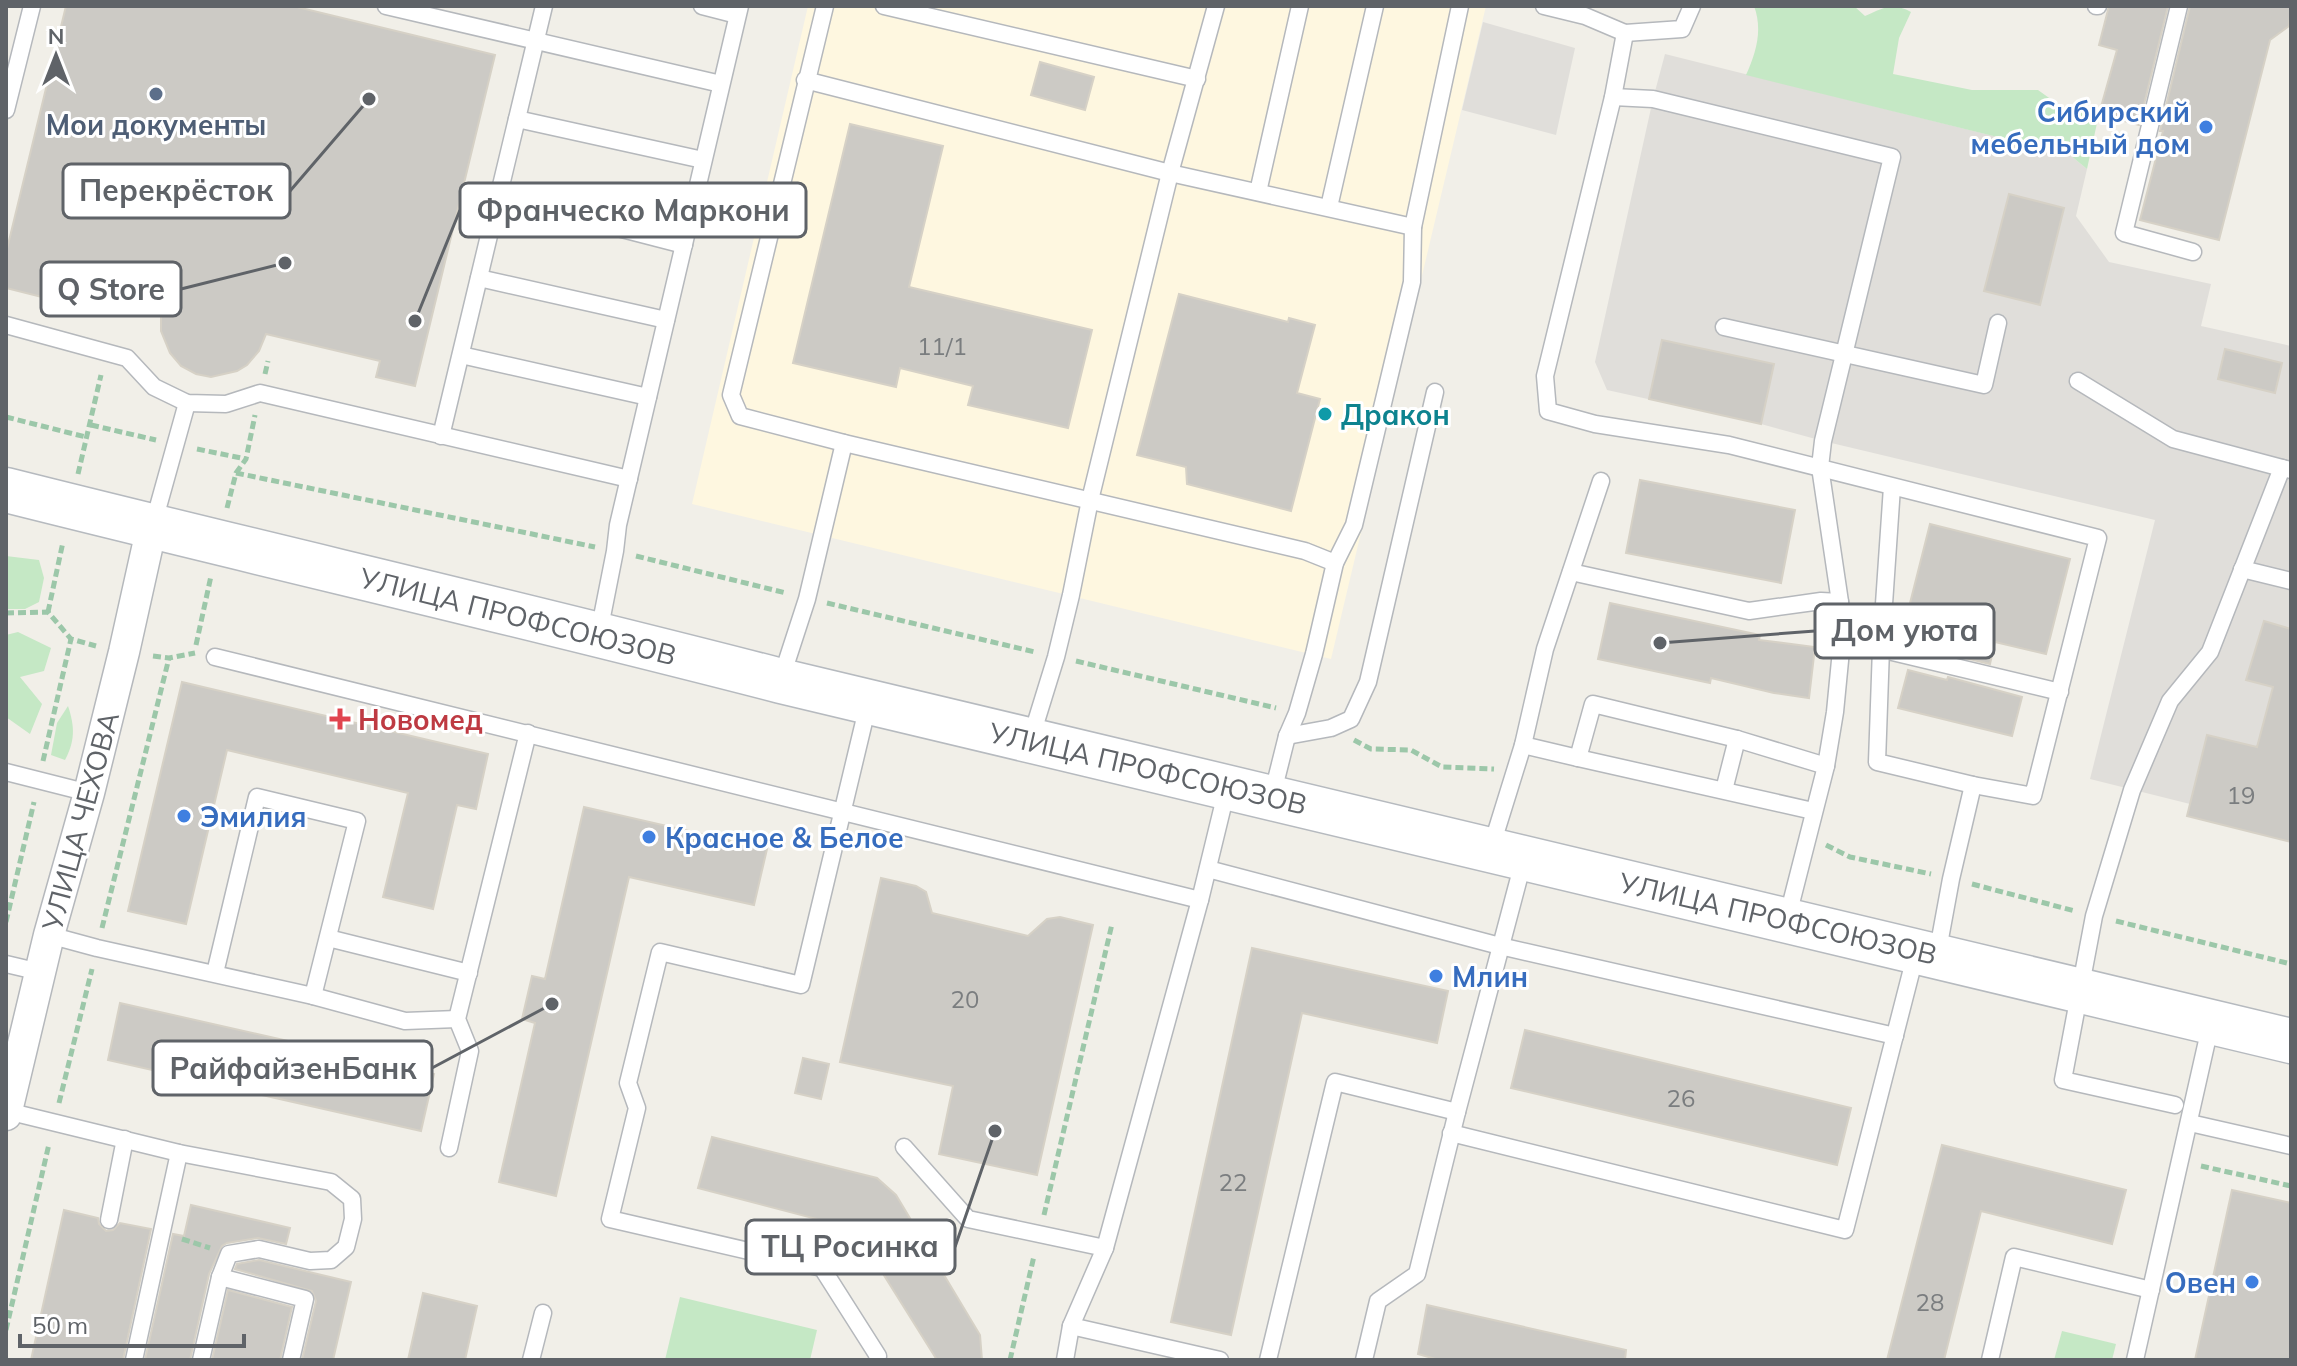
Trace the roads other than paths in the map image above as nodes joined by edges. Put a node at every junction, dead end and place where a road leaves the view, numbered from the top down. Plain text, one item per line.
1 (32, 6) edge
2 (386, 6) edge
3 (544, 6) edge
4 (702, 6) edge
5 (825, 6) edge
6 (884, 6) edge
7 (1214, 6) edge
8 (1300, 6) edge
9 (1375, 6) edge
10 (1460, 6) edge
11 (1544, 6) edge
12 (1692, 6) edge
13 (2179, 6) edge
14 (738, 11) edge
15 (1625, 33) junction
16 (535, 41) junction
17 (1197, 79) junction
18 (805, 80) junction
19 (721, 84) junction
20 (1613, 97) junction
21 (6, 110) edge
22 (517, 119) junction
23 (703, 160) junction
24 (1170, 173) junction
25 (1258, 192) junction
26 (498, 197) junction
27 (1329, 207) junction
28 (1413, 227) junction
29 (684, 245) junction
30 (2193, 252) dead end
31 (479, 278) junction
32 (666, 320) junction
33 (1998, 323) dead end
34 (6, 325) edge
35 (1724, 327) dead end
36 (1846, 354) junction
37 (461, 355) junction
38 (2078, 381) dead end
39 (1435, 392) dead end
40 (648, 397) junction
41 (187, 403) junction
42 (441, 436) junction
43 (844, 443) junction
44 (1820, 467) junction
45 (2287, 469) edge
46 (629, 479) junction
47 (1601, 481) dead end
48 (1892, 487) junction
49 (6, 490) edge
50 (1090, 500) junction
51 (152, 526) junction
52 (1335, 563) junction
53 (2242, 569) junction
54 (1571, 572) junction
55 (2291, 581) edge
56 (1840, 602) junction
57 (599, 634) junction
58 (1842, 640) junction
59 (1881, 648) junction
60 (215, 657) dead end
61 (781, 681) junction
62 (2060, 692) junction
63 (869, 702) junction
64 (528, 733) junction
65 (1287, 736) junction
66 (1737, 739) junction
67 (1031, 740) junction
68 (1523, 745) junction
69 (1578, 758) junction
70 (1826, 766) junction
71 (6, 772) edge
72 (1973, 785) junction
73 (1228, 787) junction
74 (1724, 790) junction
75 (89, 793) junction
76 (1272, 797) junction
77 (844, 811) junction
78 (1813, 811) junction
79 (1507, 854) junction
80 (1208, 869) junction
81 (1200, 900) junction
82 (1787, 920) junction
83 (49, 935) junction
84 (328, 938) junction
85 (1500, 946) junction
86 (1927, 954) junction
87 (6, 964) edge
88 (40, 972) junction
89 (215, 973) junction
90 (469, 973) junction
91 (2079, 990) junction
92 (313, 996) junction
93 (457, 1019) junction
94 (2212, 1021) junction
95 (1895, 1036) junction
96 (2291, 1041) edge
97 (2175, 1105) dead end
98 (1457, 1112) junction
99 (6, 1113) edge
100 (2190, 1123) junction
101 (1451, 1133) junction
102 (125, 1139) junction
103 (2291, 1146) edge
104 (904, 1147) dead end
105 (449, 1148) dead end
106 (179, 1153) junction
107 (109, 1220) dead end
108 (1105, 1248) junction
109 (220, 1277) junction
110 (2151, 1290) junction
111 (543, 1313) dead end
112 (1071, 1326) junction
113 (134, 1360) edge
114 (201, 1360) edge
115 (291, 1360) edge
116 (531, 1360) edge
117 (877, 1360) edge
118 (1065, 1360) edge
119 (1220, 1360) edge
120 (1268, 1360) edge
121 (1364, 1360) edge
122 (1990, 1360) edge
123 (2135, 1360) edge

1 - 21 lane
2 - 16 lane
3 - 16 lane
4 - 14 lane
5 - 18 lane
6 - 17 lane
7 - 17 lane
8 - 25 lane
9 - 27 lane
10 - 28 lane
11 - 15 lane
12 - 15 lane
13 - 30 lane
14 - 19 lane
15 - 20 lane
16 - 19 lane
16 - 22 lane
17 - 24 lane
18 - 24 lane
18 - 43 lane
19 - 23 lane
20 - 36 lane
20 - 44 lane
22 - 23 lane
22 - 26 lane
23 - 29 lane
24 - 25 lane
24 - 50 lane
25 - 27 lane
26 - 29 lane
26 - 31 lane
27 - 28 lane
28 - 52 lane
29 - 32 lane
31 - 32 lane
31 - 37 lane
32 - 40 lane
33 - 36 lane
34 - 41 lane
35 - 36 lane
36 - 44 lane
37 - 40 lane
37 - 42 lane
38 - 45 lane
39 - 65 lane
40 - 46 lane
41 - 42 lane
41 - 51 lane
42 - 46 lane
43 - 50 lane
43 - 61 lane
44 - 48 lane
44 - 56 lane
45 - 53 lane
46 - 57 lane
47 - 54 lane
48 - 59 lane
48 - 62 lane
49 - 51 main road, УЛИЦА ПРОФСОЮЗОВ
50 - 52 lane
50 - 67 lane
51 - 57 main road, УЛИЦА ПРОФСОЮЗОВ
51 - 75 street, УЛИЦА ЧЕХОВА
52 - 65 lane
53 - 55 lane
53 - 91 lane
54 - 56 lane
54 - 68 lane
56 - 58 lane
57 - 61 main road, УЛИЦА ПРОФСОЮЗОВ
58 - 59 lane
58 - 70 lane
59 - 62 lane
59 - 72 lane
60 - 64 lane
61 - 63 main road, УЛИЦА ПРОФСОЮЗОВ
62 - 72 lane
63 - 67 main road, УЛИЦА ПРОФСОЮЗОВ
63 - 77 lane
64 - 77 lane
64 - 90 lane
65 - 76 lane
66 - 69 lane
66 - 70 lane
66 - 74 lane
67 - 73 main road, УЛИЦА ПРОФСОЮЗОВ
68 - 69 lane
68 - 79 lane
69 - 74 lane
70 - 78 lane
71 - 75 lane
72 - 86 lane
73 - 76 main road, УЛИЦА ПРОФСОЮЗОВ
73 - 80 lane
74 - 78 lane
75 - 83 street, УЛИЦА ЧЕХОВА
76 - 79 main road, УЛИЦА ПРОФСОЮЗОВ
77 - 81 lane
77 - 117 lane
78 - 82 lane
79 - 82 main road, УЛИЦА ПРОФСОЮЗОВ
79 - 85 lane
80 - 81 lane
80 - 85 lane
81 - 108 lane
82 - 86 main road, УЛИЦА ПРОФСОЮЗОВ
83 - 88 street, УЛИЦА ЧЕХОВА
83 - 89 lane
84 - 89 lane
84 - 90 lane
84 - 92 lane
85 - 95 lane
85 - 98 lane
86 - 91 main road, УЛИЦА ПРОФСОЮЗОВ
86 - 95 lane
87 - 88 lane
88 - 99 street, УЛИЦА ЧЕХОВА
89 - 92 lane
90 - 93 lane
91 - 94 main road, УЛИЦА ПРОФСОЮЗОВ
91 - 97 lane
92 - 93 lane
93 - 105 lane
94 - 96 main road, УЛИЦА ПРОФСОЮЗОВ
94 - 100 lane
95 - 101 lane
98 - 101 lane
98 - 120 lane
99 - 102 lane
100 - 103 lane
100 - 110 lane
101 - 121 lane
102 - 106 lane
102 - 107 lane
104 - 108 lane
106 - 109 lane
106 - 113 lane
108 - 112 lane
109 - 114 lane
109 - 115 lane
110 - 122 lane
110 - 123 lane
111 - 116 lane
112 - 118 lane
112 - 119 lane

